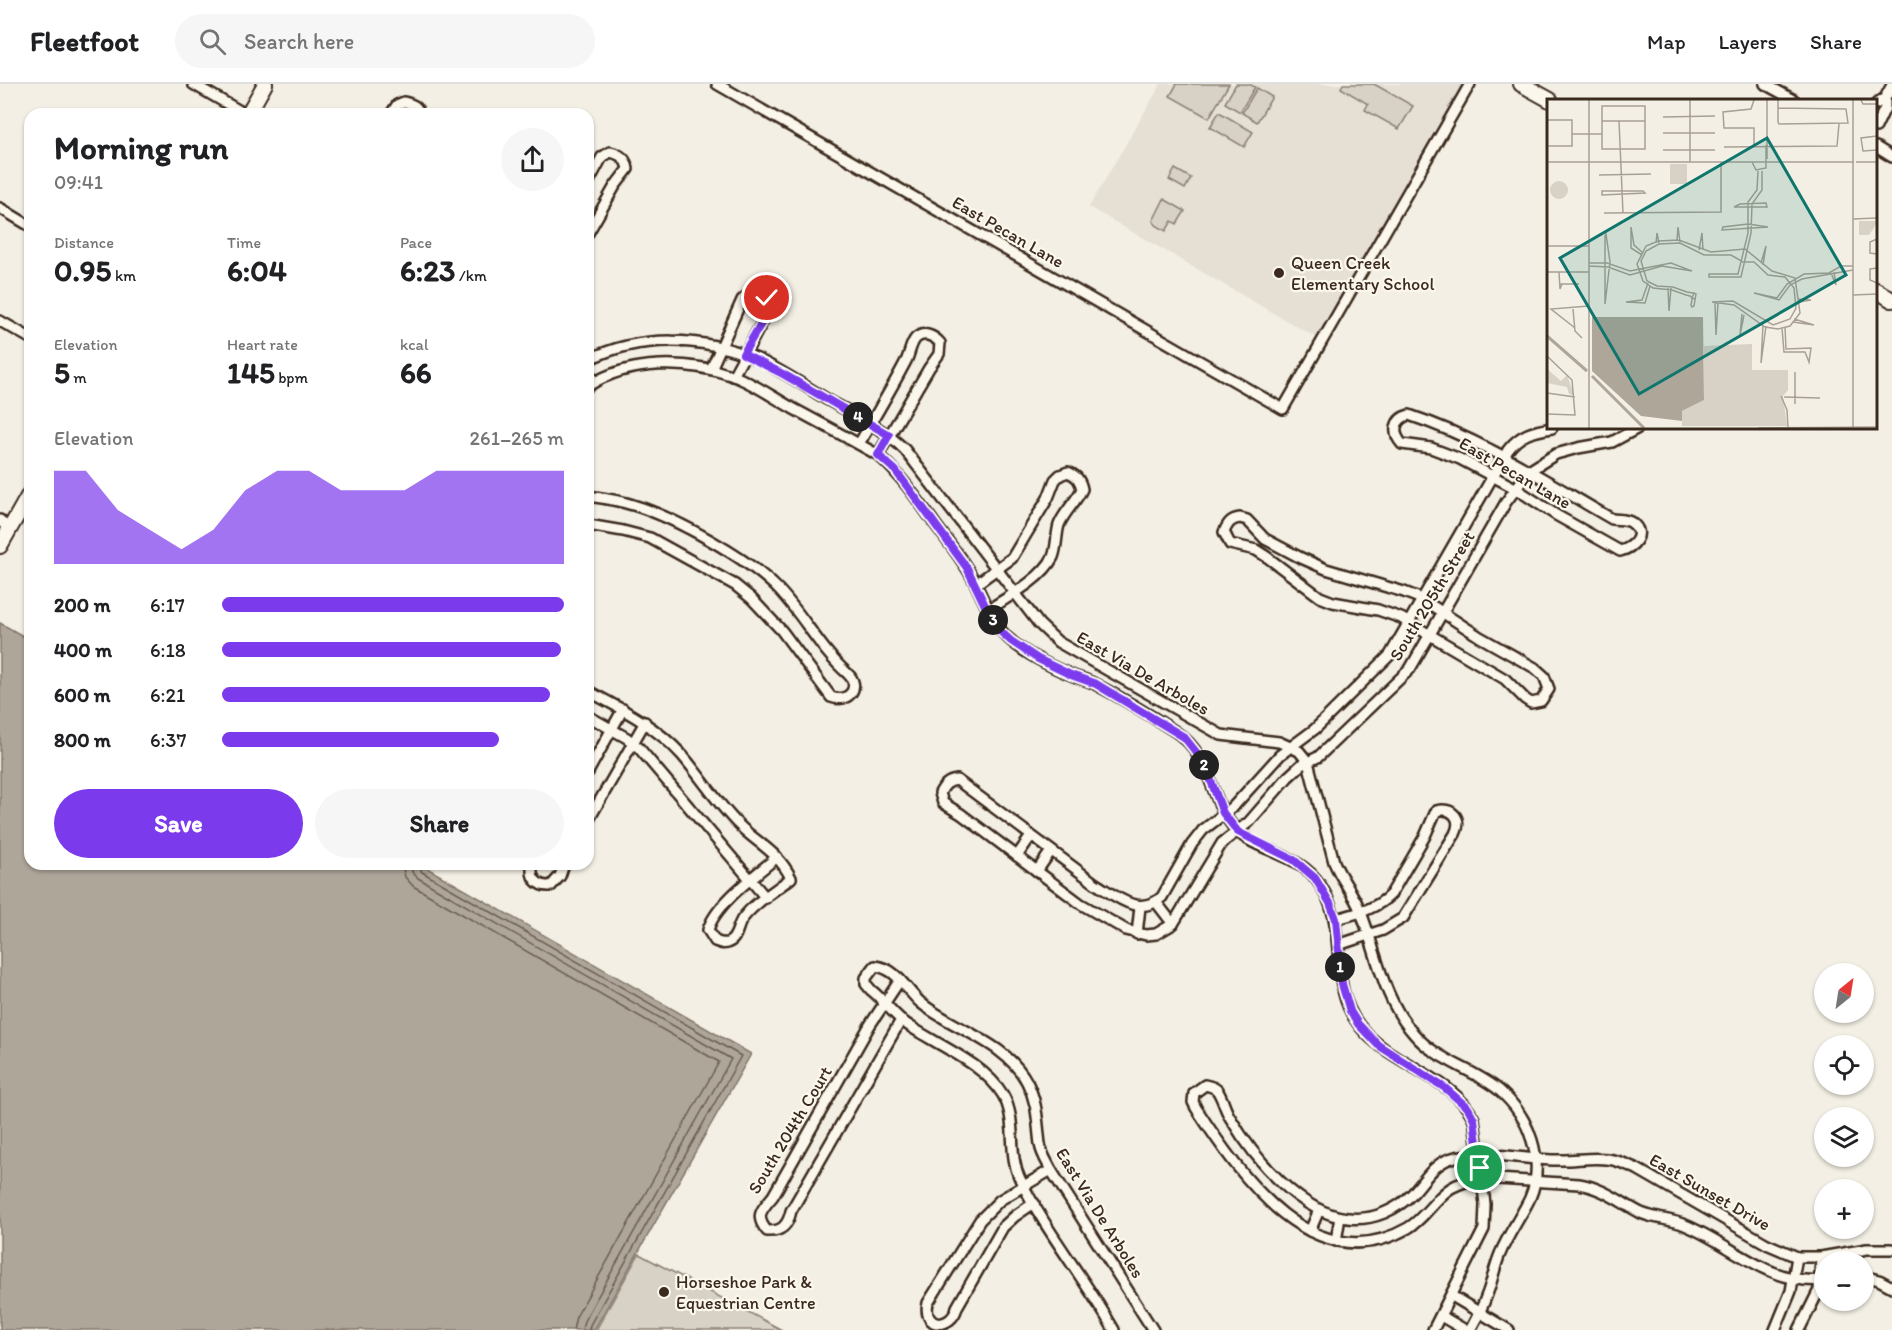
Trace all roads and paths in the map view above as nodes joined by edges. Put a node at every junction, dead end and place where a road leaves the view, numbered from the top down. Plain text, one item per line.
1 (193, 84) edge
2 (265, 84) edge
3 (717, 84) edge
4 (1470, 84) edge
5 (1521, 84) edge
6 (1892, 85) edge
7 (1772, 86) edge
8 (1885, 98) junction
9 (1548, 99) edge
10 (1792, 99) edge
11 (1877, 103) edge
12 (235, 108) edge
13 (250, 108) edge
14 (395, 108) edge
15 (417, 108) edge
16 (1877, 123) edge
17 (1877, 148) edge
18 (1892, 157) edge
19 (594, 172) edge
20 (0, 208) edge
21 (24, 222) edge
22 (594, 223) edge
23 (1877, 291) edge
24 (1892, 300) edge
25 (0, 321) edge
26 (24, 335) edge
27 (719, 347) junction
28 (743, 354) junction
29 (594, 357) edge
30 (711, 369) junction
31 (733, 376) junction
32 (594, 383) edge
33 (870, 424) junction
34 (1547, 429) edge
35 (1636, 429) edge
36 (889, 435) junction
37 (859, 444) junction
38 (878, 455) junction
39 (1504, 456) junction
40 (1529, 471) junction
41 (1492, 477) junction
42 (1515, 488) junction
43 (594, 497) edge
44 (24, 500) edge
45 (3, 526) edge
46 (594, 526) edge
47 (0, 546) edge
48 (997, 571) junction
49 (976, 584) junction
50 (1015, 593) junction
51 (1422, 599) junction
52 (988, 610) junction
53 (1443, 613) junction
54 (1409, 624) junction
55 (1430, 636) junction
56 (594, 694) edge
57 (623, 710) junction
58 (594, 719) edge
59 (645, 722) junction
60 (612, 729) junction
61 (633, 743) junction
62 (1291, 746) junction
63 (594, 761) edge
64 (1308, 762) junction
65 (594, 811) edge
66 (1223, 813) junction
67 (1238, 832) junction
68 (1031, 836) junction
69 (1051, 851) junction
70 (1017, 855) junction
71 (777, 857) junction
72 (532, 870) edge
73 (561, 870) edge
74 (1037, 870) junction
75 (750, 879) junction
76 (766, 898) junction
77 (1156, 902) junction
78 (1140, 907) junction
79 (1360, 912) junction
80 (1336, 919) junction
81 (1173, 924) junction
82 (1137, 934) junction
83 (1368, 936) junction
84 (1338, 945) junction
85 (900, 980) junction
86 (885, 1003) junction
87 (901, 1020) junction
88 (1479, 1155) junction
89 (1535, 1159) junction
90 (1051, 1170) junction
91 (1534, 1177) junction
92 (1482, 1178) junction
93 (1024, 1185) junction
94 (1034, 1203) junction
95 (1319, 1210) junction
96 (1340, 1217) junction
97 (1310, 1231) junction
98 (1336, 1241) junction
99 (1892, 1249) edge
100 (1852, 1251) edge
101 (1797, 1257) junction
102 (1814, 1257) edge
103 (1794, 1279) junction
104 (1874, 1279) edge
105 (1814, 1280) edge
106 (1892, 1287) edge
107 (1452, 1296) junction
108 (1814, 1303) edge
109 (1479, 1312) junction
110 (1441, 1316) junction
111 (1148, 1328) edge
112 (1114, 1330) edge
113 (1433, 1330) edge
114 (1465, 1330) edge
115 (1470, 1330) edge
116 (1509, 1330) edge
117 (1775, 1330) edge
118 (1799, 1330) edge

1 - 12 street
2 - 13 main road
3 - 4 street, East Pecan Lane
5 - 9 main road
6 - 8 street
7 - 10 street
8 - 11 street
8 - 16 street
14 - 15 street
17 - 18 street
19 - 22 street
20 - 21 street
23 - 24 main road
25 - 26 street
27 - 28 street, East Via De Arboles
27 - 28 street
27 - 29 street, East Via De Arboles
27 - 30 street
28 - 31 street
28 - 33 street, East Via De Arboles
30 - 31 street, East Via De Arboles
30 - 32 street, East Via De Arboles
31 - 37 street, East Via De Arboles
33 - 36 street, East Via De Arboles
33 - 36 street
33 - 37 street
34 - 39 street, South 205th Street
35 - 40 street, South 205th Street
36 - 38 street
36 - 48 street, East Via De Arboles
37 - 38 street, East Via De Arboles
38 - 49 street, East Via De Arboles
39 - 40 street, East Pecan Lane
39 - 41 street, South 205th Street
39 - 41 street, East Pecan Lane
40 - 42 street, South 205th Street
40 - 42 street, East Pecan Lane
41 - 42 street, East Pecan Lane
41 - 51 street, South 205th Street
42 - 53 street, South 205th Street
43 - 46 street
44 - 45 main road
45 - 47 main road
48 - 49 street
48 - 50 street, East Via De Arboles
48 - 50 street
49 - 52 street, East Via De Arboles
50 - 52 street
50 - 62 street, East Via De Arboles
51 - 53 street
51 - 54 street, South 205th Street
51 - 54 street
52 - 66 street, East Via De Arboles
53 - 55 street, South 205th Street
53 - 55 street
54 - 55 street
54 - 62 street, South 205th Street
55 - 64 street, South 205th Street
56 - 57 street
57 - 59 street
57 - 60 street
58 - 60 street
59 - 61 street
59 - 71 street
60 - 61 street
60 - 63 street
61 - 65 street
61 - 75 street
62 - 64 street
62 - 66 street, South 205th Street
64 - 67 street, South 205th Street
64 - 79 street
66 - 67 street, East Via De Arboles
66 - 77 street, South 205th Street
67 - 80 street, East Via De Arboles
67 - 81 street, South 205th Street
68 - 69 street
68 - 70 street
68 - 70 street
69 - 74 street
69 - 78 street
70 - 74 street
71 - 75 street
71 - 76 street
72 - 73 street
74 - 82 street
75 - 76 street
75 - 76 street
77 - 78 street
77 - 81 street
78 - 82 street
79 - 80 street
79 - 83 street
79 - 83 street
80 - 84 street, East Via De Arboles
81 - 82 street
83 - 84 street
83 - 89 street
84 - 88 street, East Via De Arboles
85 - 86 street, South 204th Court
85 - 86 street, East Via De Arboles
85 - 90 street, East Via De Arboles
86 - 87 street, East Via De Arboles
86 - 87 street, South 204th Court
87 - 93 street, East Via De Arboles
88 - 89 street, East Sunset Drive
88 - 92 street, East Via De Arboles
88 - 96 street, East Sunset Drive
89 - 91 street
89 - 101 street, East Sunset Drive
90 - 93 street
90 - 111 street, East Via De Arboles
91 - 92 street
91 - 103 street
91 - 109 street
92 - 98 street
92 - 107 street, East Via De Arboles
93 - 94 street, East Via De Arboles
93 - 94 street
94 - 112 street, East Via De Arboles
95 - 96 street, East Sunset Drive
95 - 97 street
95 - 97 street, East Sunset Drive
96 - 98 street
97 - 98 street
99 - 100 street, East Sunset Drive
101 - 102 street, East Sunset Drive
101 - 103 street
103 - 105 street
103 - 117 street
104 - 106 street
107 - 109 street
107 - 110 street, East Via De Arboles
108 - 118 street
109 - 115 street
109 - 116 street
110 - 113 street
110 - 114 street

